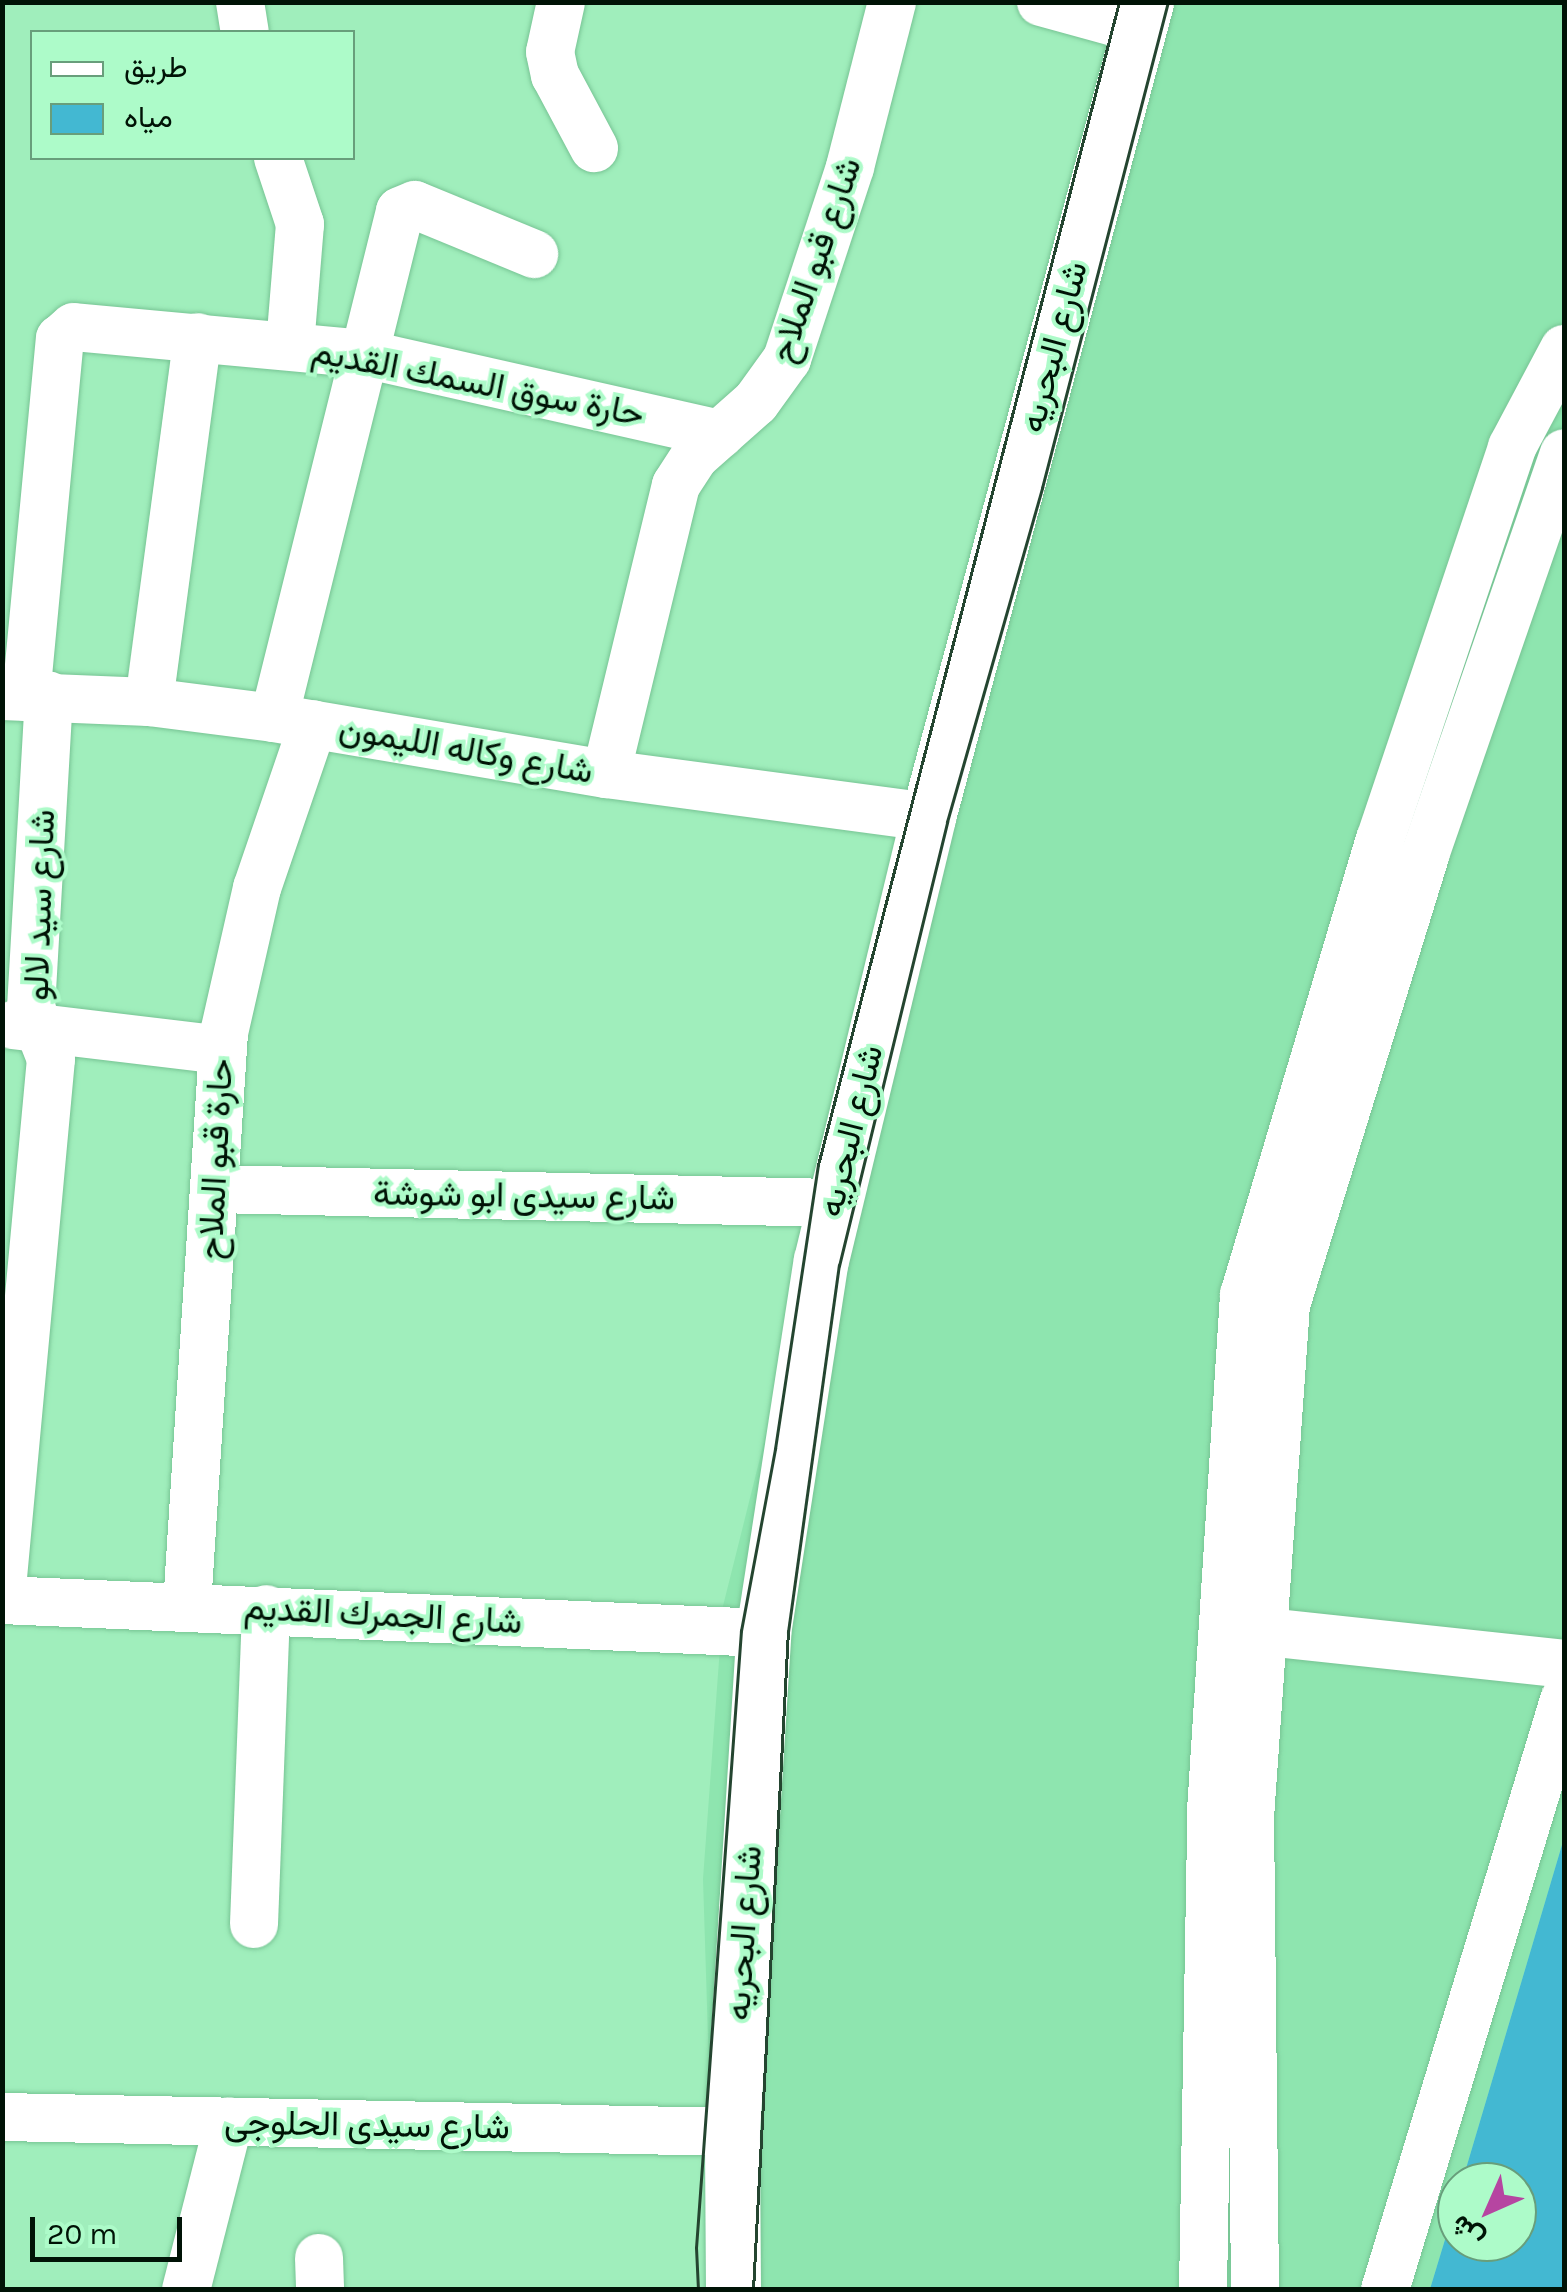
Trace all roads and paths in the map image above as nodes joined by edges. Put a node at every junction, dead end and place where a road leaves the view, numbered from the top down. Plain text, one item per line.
1 (240, 2) edge
2 (561, 2) edge
3 (892, 2) edge
4 (1041, 2) edge
5 (1142, 16) edge
6 (245, 30) edge
7 (594, 148) dead end
8 (279, 160) edge
9 (534, 254) dead end
10 (198, 336) junction
11 (290, 346) junction
12 (1564, 350) edge
13 (365, 354) junction
14 (720, 434) junction
15 (1564, 453) edge
16 (26, 696) edge
17 (148, 702) junction
18 (293, 721) junction
19 (606, 774) junction
20 (928, 817) junction
21 (1380, 840) junction
22 (1425, 855) junction
23 (21, 1025) edge
24 (223, 1050) junction
25 (215, 1189) junction
26 (832, 1202) junction
27 (2, 1588) edge
28 (2, 1600) edge
29 (186, 1606) junction
30 (266, 1609) junction
31 (1266, 1632) junction
32 (763, 1634) junction
33 (1564, 1664) edge
34 (1564, 1700) edge
35 (254, 1924) dead end
36 (2, 2117) edge
37 (229, 2122) junction
38 (732, 2132) junction
39 (186, 2290) edge
40 (732, 2290) edge
41 (1203, 2290) edge
42 (1255, 2290) edge
43 (1384, 2290) edge

1 - 6 street
2 - 7 street
3 - 14 street, شارع قبو الملاح
4 - 5 street
5 - 20 main road, شارع البحريه
8 - 11 street
9 - 13 street, حارة قبو الملاح
10 - 11 street, حارة سوق السمك القديم
10 - 16 street, حارة سوق السمك القديم
10 - 17 street
11 - 13 street, حارة سوق السمك القديم
12 - 21 street
13 - 14 street, حارة سوق السمك القديم
13 - 18 street, حارة قبو الملاح
14 - 19 street, شارع قبو الملاح
15 - 22 street
16 - 17 street, شارع وكاله الليمون
16 - 23 street, شارع سيد لالو
17 - 18 street, شارع وكاله الليمون
18 - 19 street, شارع وكاله الليمون
18 - 24 street, حارة قبو الملاح
19 - 20 street, شارع وكاله الليمون
20 - 26 main road, شارع البحريه
21 - 22 street
21 - 41 street
22 - 31 street
23 - 24 street
23 - 27 street, شارع سيد لالو
24 - 25 street, حارة قبو الملاح
25 - 26 street, شارع سيدى ابو شوشة
25 - 29 street, حارة قبو الملاح
26 - 32 main road, شارع البحريه
28 - 29 street, شارع الجمرك القديم
29 - 30 street, شارع الجمرك القديم
30 - 32 street, شارع الجمرك القديم
30 - 35 street
31 - 33 street
31 - 42 street
32 - 38 main road, شارع البحريه
34 - 43 street
36 - 37 street, شارع سيدى الحلوجى
37 - 38 street, شارع سيدى الحلوجى
37 - 39 street
38 - 40 main road, شارع البحريه

